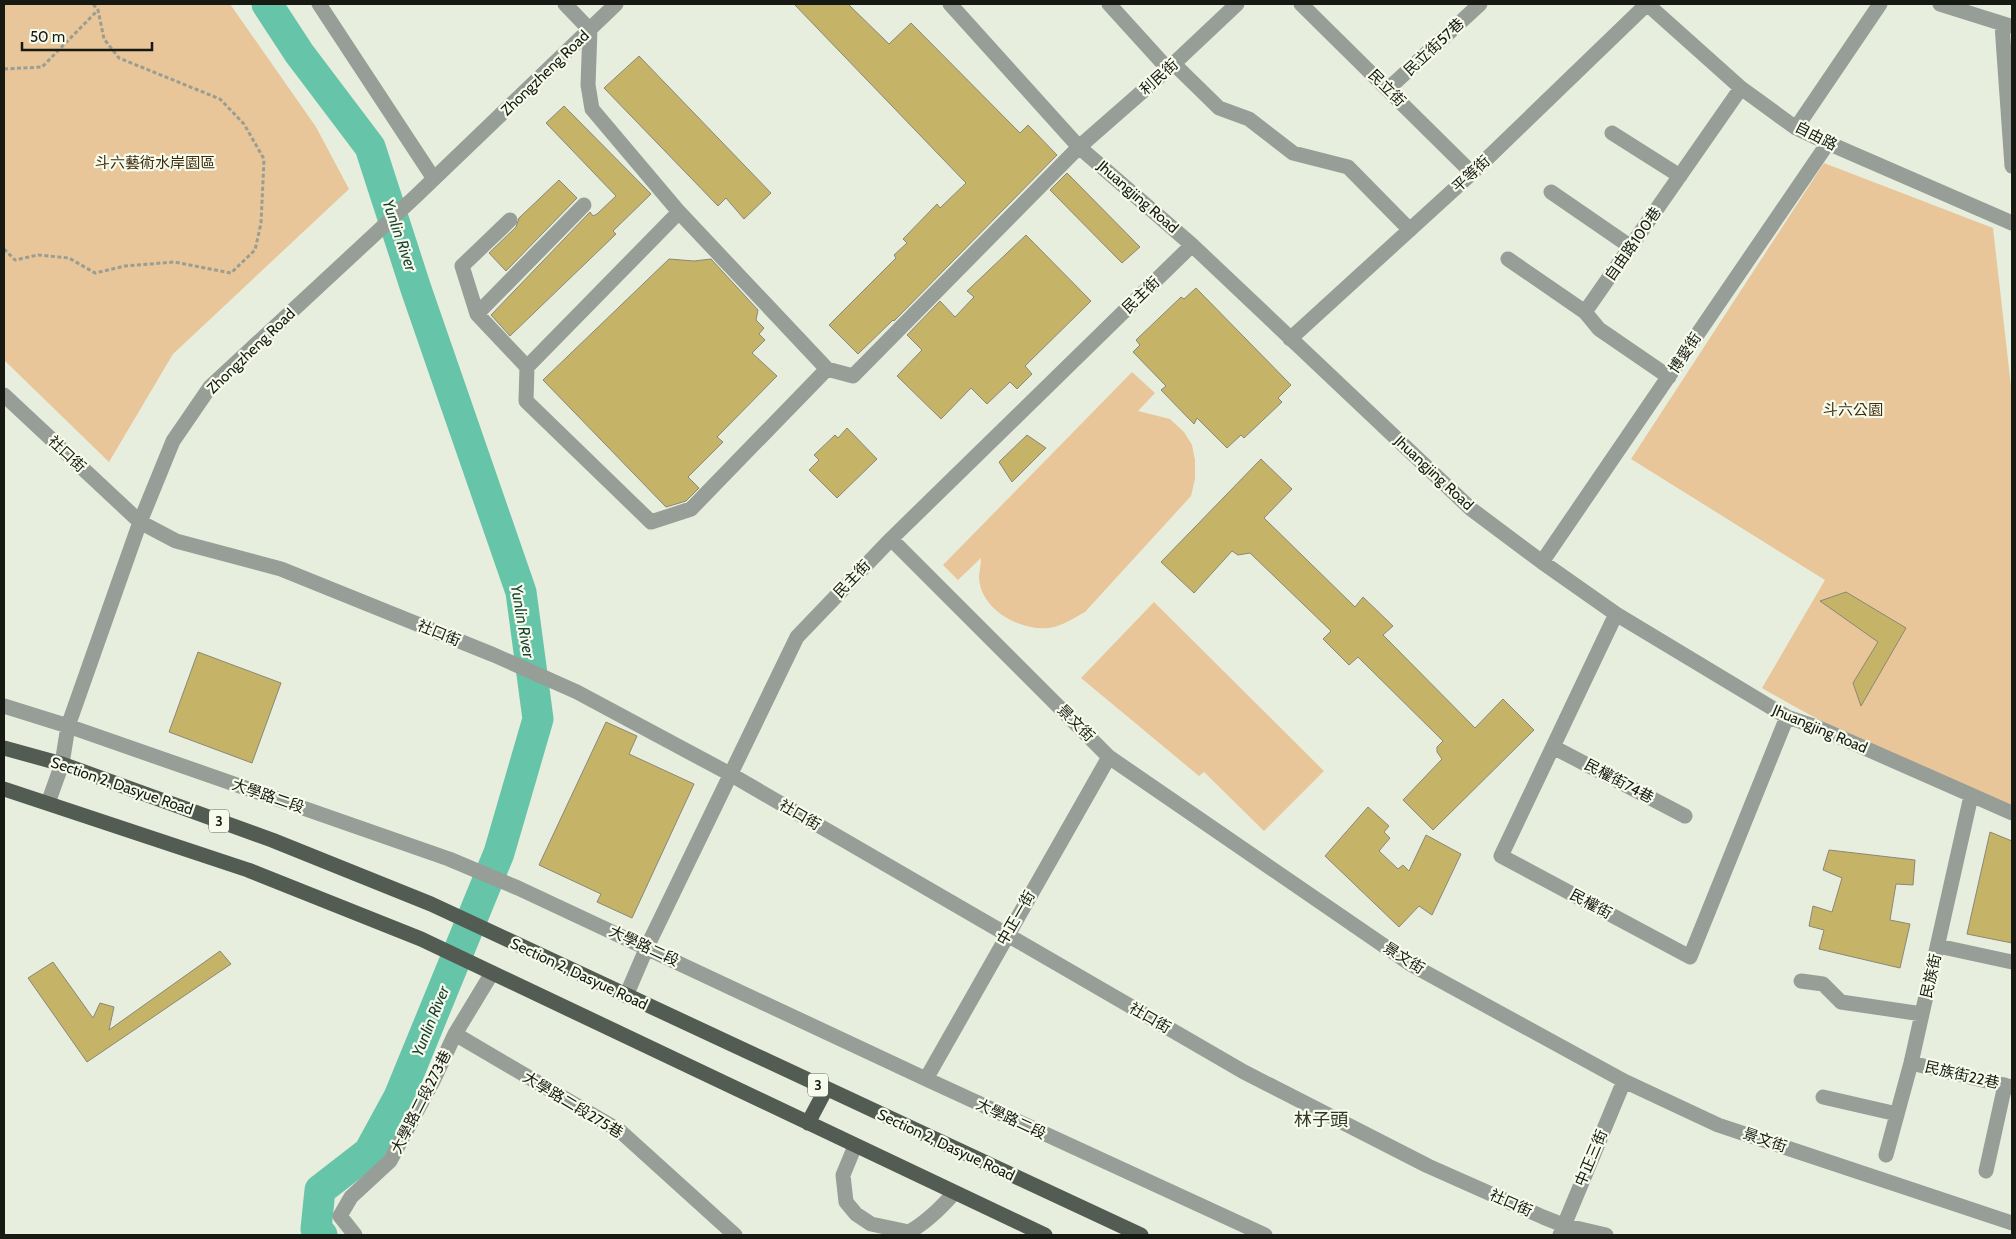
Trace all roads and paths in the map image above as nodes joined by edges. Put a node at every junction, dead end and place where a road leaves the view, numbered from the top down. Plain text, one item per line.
1 (93, 4) edge
2 (319, 4) edge
3 (565, 4) edge
4 (616, 4) edge
5 (950, 4) edge
6 (1109, 4) edge
7 (1237, 4) edge
8 (1303, 4) edge
9 (1480, 4) edge
10 (1647, 4) edge
11 (1880, 4) edge
12 (1940, 4) edge
13 (98, 10) junction
14 (2007, 26) edge
15 (590, 30) junction
16 (1171, 66) junction
17 (4, 69) edge
18 (1741, 88) junction
19 (1388, 89) junction
20 (1796, 128) junction
21 (1612, 133) dead end
22 (1828, 143) junction
23 (1079, 148) junction
24 (2012, 165) edge
25 (1472, 173) junction
26 (1680, 176) junction
27 (434, 179) junction
28 (1551, 192) dead end
29 (584, 206) dead end
30 (679, 212) junction
31 (510, 220) dead end
32 (2012, 224) edge
33 (1410, 230) junction
34 (1192, 245) junction
35 (1631, 247) junction
36 (4, 250) edge
37 (1508, 259) dead end
38 (1585, 312) junction
39 (477, 314) junction
40 (1290, 339) junction
41 (527, 367) junction
42 (827, 369) junction
43 (1669, 377) junction
44 (4, 395) edge
45 (140, 522) junction
46 (891, 538) junction
47 (1542, 562) junction
48 (1616, 614) junction
49 (4, 706) edge
50 (1787, 718) junction
51 (68, 726) junction
52 (1553, 747) junction
53 (4, 748) edge
54 (1109, 756) junction
55 (62, 764) junction
56 (730, 774) junction
57 (4, 789) edge
58 (1971, 796) junction
59 (48, 803) junction
60 (2012, 813) edge
61 (1685, 816) dead end
62 (1007, 935) junction
63 (1938, 946) junction
64 (647, 947) junction
65 (2012, 962) edge
66 (487, 970) junction
67 (1802, 981) dead end
68 (626, 996) junction
69 (1922, 1014) junction
70 (455, 1034) junction
71 (1911, 1064) junction
72 (926, 1080) junction
73 (1624, 1081) junction
74 (2009, 1086) edge
75 (826, 1089) junction
76 (1823, 1097) dead end
77 (1897, 1114) junction
78 (808, 1124) junction
79 (855, 1146) junction
80 (1886, 1155) dead end
81 (1986, 1171) dead end
82 (954, 1193) junction
83 (2012, 1223) edge
84 (1562, 1230) edge
85 (355, 1235) edge
86 (735, 1235) edge
87 (1046, 1235) edge
88 (1141, 1235) edge
89 (1265, 1235) edge
90 (1606, 1235) edge

1 - 13 path
2 - 27 street
3 - 15 street
4 - 15 street, Zhongzheng Road
5 - 23 street, Jhuangjing Road
6 - 16 street
7 - 16 street, 利民街
8 - 19 street, 民立街
9 - 19 street, 民立街57巷
10 - 18 street, 自由路
10 - 25 street, 平等街
11 - 20 street
12 - 14 street
13 - 17 path
13 - 36 path
14 - 24 street
15 - 27 street, Zhongzheng Road
15 - 30 street
16 - 23 street, 利民街
16 - 33 street
18 - 20 street, 自由路
18 - 26 street, 自由路100巷
19 - 25 street, 民立街
20 - 22 street, 自由路
21 - 26 street
22 - 32 street, 自由路
22 - 43 street, 博愛街
23 - 34 street, Jhuangjing Road
23 - 42 street, 利民街
25 - 33 street, 平等街
26 - 35 street, 自由路100巷
27 - 45 street, Zhongzheng Road
28 - 35 street
29 - 39 street
30 - 41 street
30 - 42 street
31 - 39 street
33 - 40 street, 平等街
34 - 40 street, Jhuangjing Road
34 - 46 street, 民主街
35 - 38 street, 自由路100巷
37 - 38 street
38 - 43 street
39 - 41 street
40 - 47 street, Jhuangjing Road
41 - 42 street
43 - 47 street, 博愛街
44 - 45 street, 社口街
45 - 51 street, Zhongzheng Road
45 - 56 street, 社口街
46 - 54 street, 景文街
46 - 56 street, 民主街
47 - 48 street, Jhuangjing Road
48 - 50 street, Jhuangjing Road
48 - 52 street, 民權街
49 - 51 street, 大學路二段
50 - 52 street, 民權街
50 - 58 street, Jhuangjing Road
51 - 55 street, Zhongzheng Road
51 - 64 street, 大學路二段
52 - 61 street, 民權街74巷
53 - 55 main road, Section 2, Dasyue Road / 3
54 - 62 street, 中正一街
54 - 73 street, 景文街
55 - 59 street, Zhongzheng Road
55 - 68 main road, Section 2, Dasyue Road / 3
56 - 62 street, 社口街
56 - 64 street, 民主街
57 - 59 main road
58 - 60 street, Jhuangjing Road
58 - 63 street, 民族街
59 - 66 main road
62 - 72 street, 中正一街
62 - 84 street, 社口街
63 - 65 street
63 - 69 street, 民族街
64 - 68 street, 民主街
64 - 72 street, 大學路二段
66 - 70 street
66 - 78 main road
67 - 69 street
68 - 75 main road, Section 2, Dasyue Road / 3
69 - 71 street, 民族街
70 - 85 street, 大學路二段273巷
70 - 86 street, 大學路二段275巷
71 - 74 street, 民族街22巷
71 - 77 street, 民族街
72 - 89 street, 大學路二段
73 - 83 street, 景文街
73 - 84 street, 中正三街
74 - 81 street
75 - 78 main road
75 - 88 main road, Section 2, Dasyue Road / 3
76 - 77 street
77 - 80 street, 民族街
78 - 79 main road
79 - 82 main road
79 - 82 street
82 - 87 main road
84 - 90 street, 社口街

